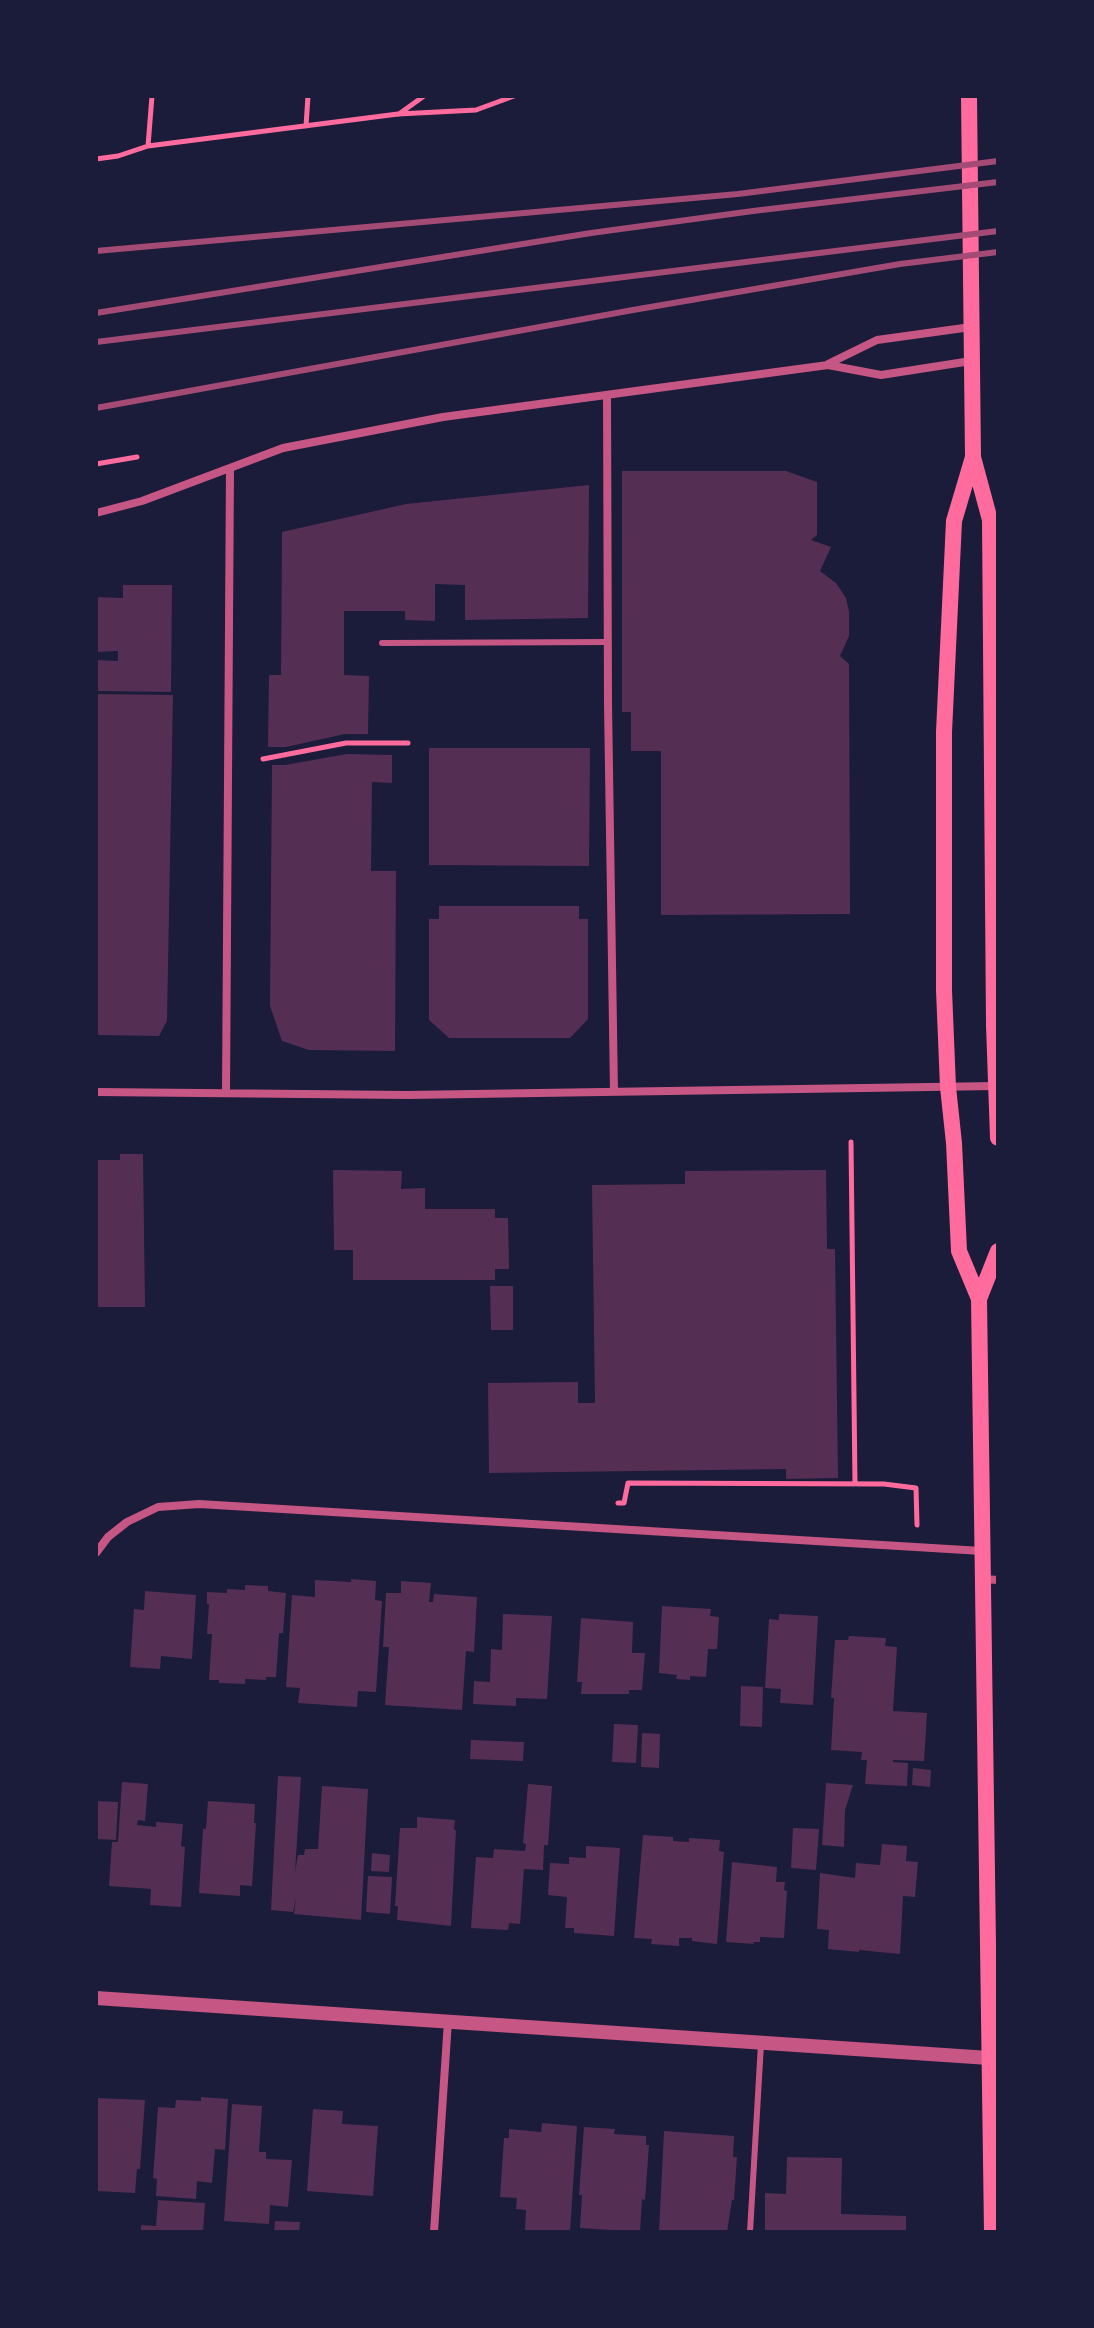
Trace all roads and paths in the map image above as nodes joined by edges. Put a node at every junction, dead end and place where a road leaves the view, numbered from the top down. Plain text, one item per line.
1 (152, 96) edge
2 (308, 96) edge
3 (424, 96) edge
4 (514, 96) edge
5 (969, 96) edge
6 (398, 114) junction
7 (306, 126) junction
8 (148, 146) junction
9 (96, 159) edge
10 (971, 327) junction
11 (972, 361) junction
12 (828, 365) junction
13 (607, 395) junction
14 (137, 457) dead end
15 (973, 457) junction
16 (96, 464) edge
17 (230, 468) junction
18 (96, 513) edge
19 (995, 561) edge
20 (608, 642) junction
21 (382, 643) dead end
22 (408, 743) dead end
23 (263, 759) dead end
24 (995, 1086) junction
25 (948, 1087) junction
26 (96, 1092) edge
27 (226, 1092) junction
28 (614, 1092) junction
29 (998, 1138) edge
30 (851, 1142) dead end
31 (998, 1251) edge
32 (979, 1299) junction
33 (855, 1484) junction
34 (609, 1502) dead end
35 (917, 1525) dead end
36 (982, 1551) junction
37 (96, 1553) edge
38 (991, 1580) edge
39 (96, 1998) edge
40 (448, 2020) junction
41 (762, 2041) junction
42 (993, 2058) edge
43 (434, 2232) edge
44 (750, 2232) edge
45 (992, 2232) edge

1 - 8 path
2 - 7 path
3 - 6 path
4 - 6 path
5 - 10 main road
6 - 7 path
7 - 8 path
8 - 9 path
10 - 11 main road
10 - 12 street
11 - 12 street
11 - 15 main road
12 - 13 street
13 - 17 street
13 - 20 street
14 - 16 path
15 - 19 main road
15 - 25 main road
17 - 18 street
17 - 27 street
19 - 24 main road
20 - 21 lane
20 - 28 street
22 - 23 path
24 - 25 street
24 - 29 main road
25 - 28 street
25 - 32 main road
26 - 27 street
27 - 28 street
30 - 33 path
31 - 32 main road
32 - 36 main road
33 - 34 path
33 - 35 path
36 - 37 street
36 - 38 main road
38 - 42 main road
39 - 40 street
40 - 41 street
40 - 43 street
41 - 42 street
41 - 44 lane
42 - 45 main road

